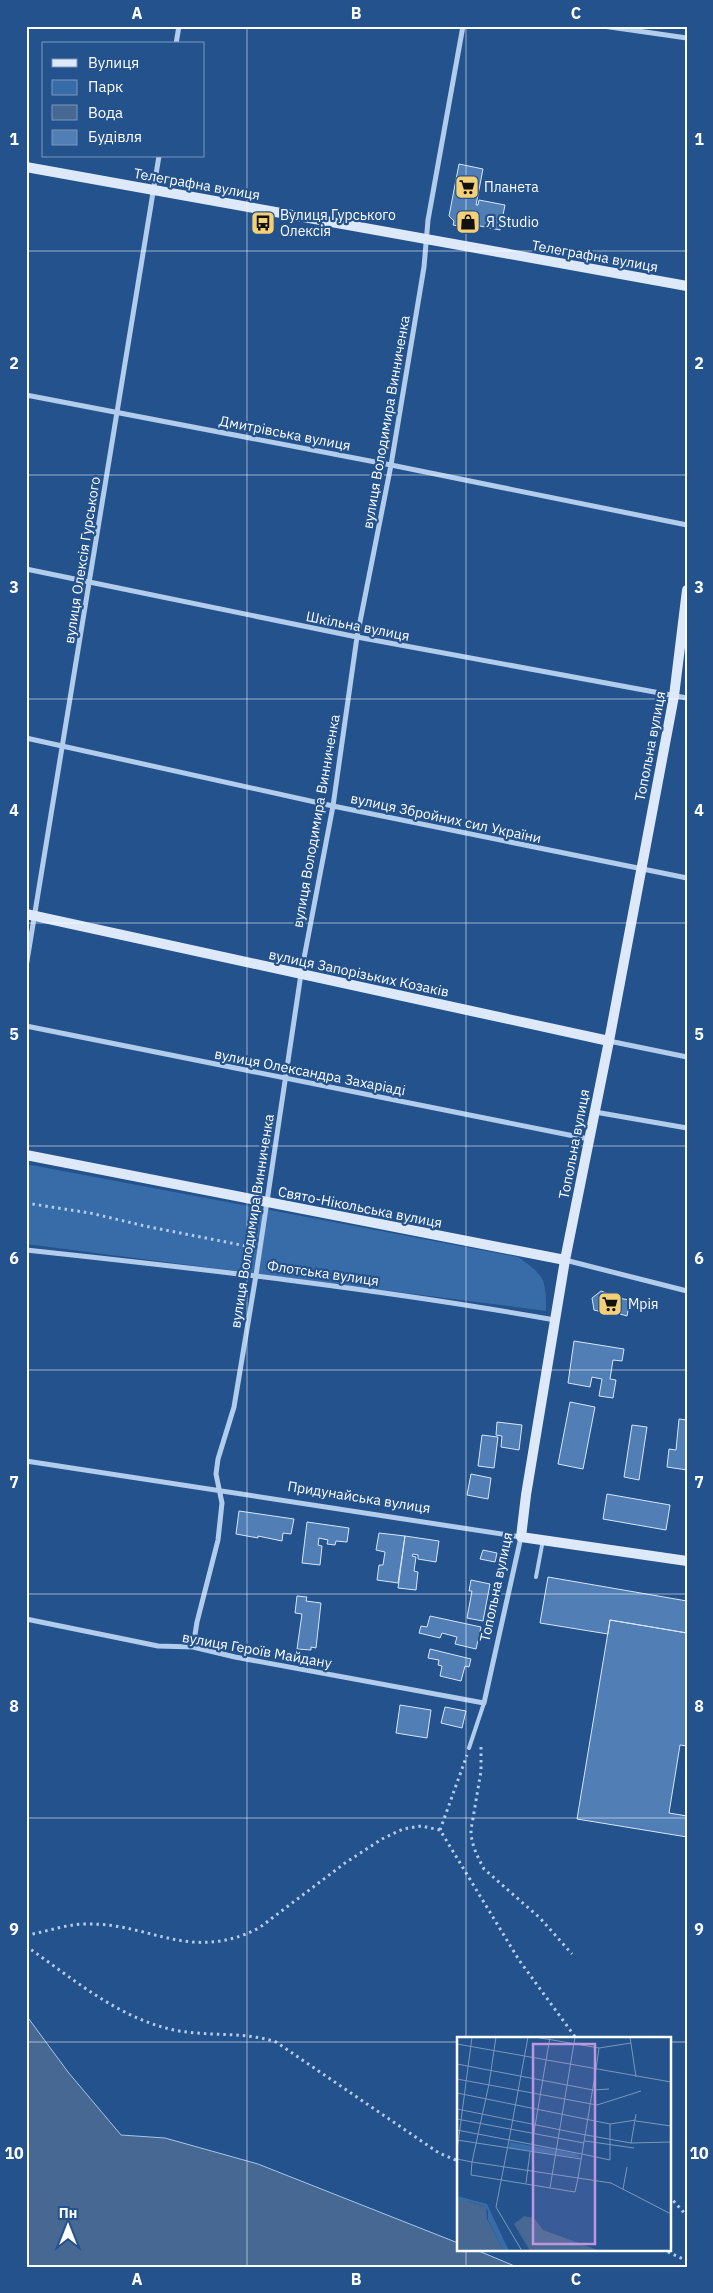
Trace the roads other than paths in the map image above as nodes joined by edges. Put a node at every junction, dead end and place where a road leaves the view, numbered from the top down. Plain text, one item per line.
1 (179, 26) edge
2 (463, 26) edge
3 (603, 26) edge
4 (687, 38) edge
5 (176, 42) edge
6 (159, 158) edge
7 (26, 167) edge
8 (154, 190) junction
9 (426, 239) junction
10 (687, 286) edge
11 (26, 395) edge
12 (117, 412) junction
13 (391, 465) junction
14 (687, 525) edge
15 (26, 569) edge
16 (90, 583) junction
17 (687, 590) edge
18 (357, 637) junction
19 (674, 696) junction
20 (687, 698) edge
21 (26, 738) edge
22 (62, 744) junction
23 (333, 806) junction
24 (640, 869) junction
25 (687, 878) edge
26 (31, 915) edge
27 (26, 967) edge
28 (301, 974) junction
29 (26, 1026) edge
30 (609, 1041) junction
31 (687, 1057) edge
32 (285, 1079) junction
33 (595, 1112) junction
34 (687, 1128) edge
35 (589, 1139) junction
36 (26, 1155) edge
37 (266, 1203) junction
38 (26, 1250) edge
39 (565, 1260) junction
40 (256, 1275) junction
41 (687, 1291) edge
42 (556, 1320) junction
43 (26, 1461) edge
44 (220, 1489) junction
45 (521, 1537) junction
46 (543, 1540) junction
47 (687, 1561) edge
48 (536, 1577) dead end
49 (26, 1619) edge
50 (193, 1647) junction
51 (484, 1703) junction
52 (469, 1748) road end

1 - 5 street
2 - 9 street, вулиця Володимира Винниченка
3 - 4 street
6 - 8 street, вулиця Олексія Гурського
7 - 8 main road, Телеграфна вулиця
8 - 9 main road, Телеграфна вулиця
8 - 12 street, вулиця Олексія Гурського
9 - 10 main road, Телеграфна вулиця
9 - 13 street, вулиця Володимира Винниченка
11 - 12 street, Дмитрівська вулиця
12 - 13 street, Дмитрівська вулиця
12 - 16 street, вулиця Олексія Гурського
13 - 14 street, Дмитрівська вулиця
13 - 18 street, вулиця Володимира Винниченка
15 - 16 street, Шкільна вулиця
16 - 18 street, Шкільна вулиця
16 - 22 street, вулиця Олексія Гурського
17 - 19 main road, Топольна вулиця
18 - 19 street, Шкільна вулиця
18 - 23 street, вулиця Володимира Винниченка
19 - 20 street, Шкільна вулиця
19 - 24 main road, Топольна вулиця
21 - 22 street, вулиця Збройних сил України
22 - 23 street, вулиця Збройних сил України
22 - 26 street, вулиця Олексія Гурського
23 - 24 street, вулиця Збройних сил України
23 - 28 street, вулиця Володимира Винниченка
24 - 25 street, вулиця Збройних сил України
24 - 30 main road, Топольна вулиця
26 - 27 street, вулиця Олексія Гурського
26 - 28 main road, вулиця Запорізьких Козаків
28 - 30 main road, вулиця Запорізьких Козаків
28 - 32 street, вулиця Володимира Винниченка
29 - 32 street, вулиця Олександра Захаріаді
30 - 31 street, вулиця Запорізьких Козаків
30 - 33 main road, Топольна вулиця
32 - 35 street, вулиця Олександра Захаріаді
32 - 37 street, вулиця Володимира Винниченка
33 - 34 street
33 - 35 main road, Топольна вулиця
35 - 39 main road, Топольна вулиця
36 - 37 main road, Свято-Нікольська вулиця
37 - 39 main road, Свято-Нікольська вулиця
37 - 40 street, вулиця Володимира Винниченка
38 - 40 street, Флотська вулиця
39 - 41 street, Свято-Нікольська вулиця
39 - 42 main road, Топольна вулиця
40 - 42 street, Флотська вулиця
40 - 44 street, вулиця Володимира Винниченка
42 - 45 main road, Топольна вулиця
43 - 44 street, Придунайська вулиця
44 - 45 street, Придунайська вулиця
44 - 50 street, вулиця Володимира Винниченка
45 - 46 main road, Придунайська вулиця
45 - 51 street, Топольна вулиця
46 - 47 main road, Придунайська вулиця
46 - 48 lane
49 - 50 street, вулиця Героїв Майдану
50 - 51 street, вулиця Героїв Майдану
51 - 52 lane

